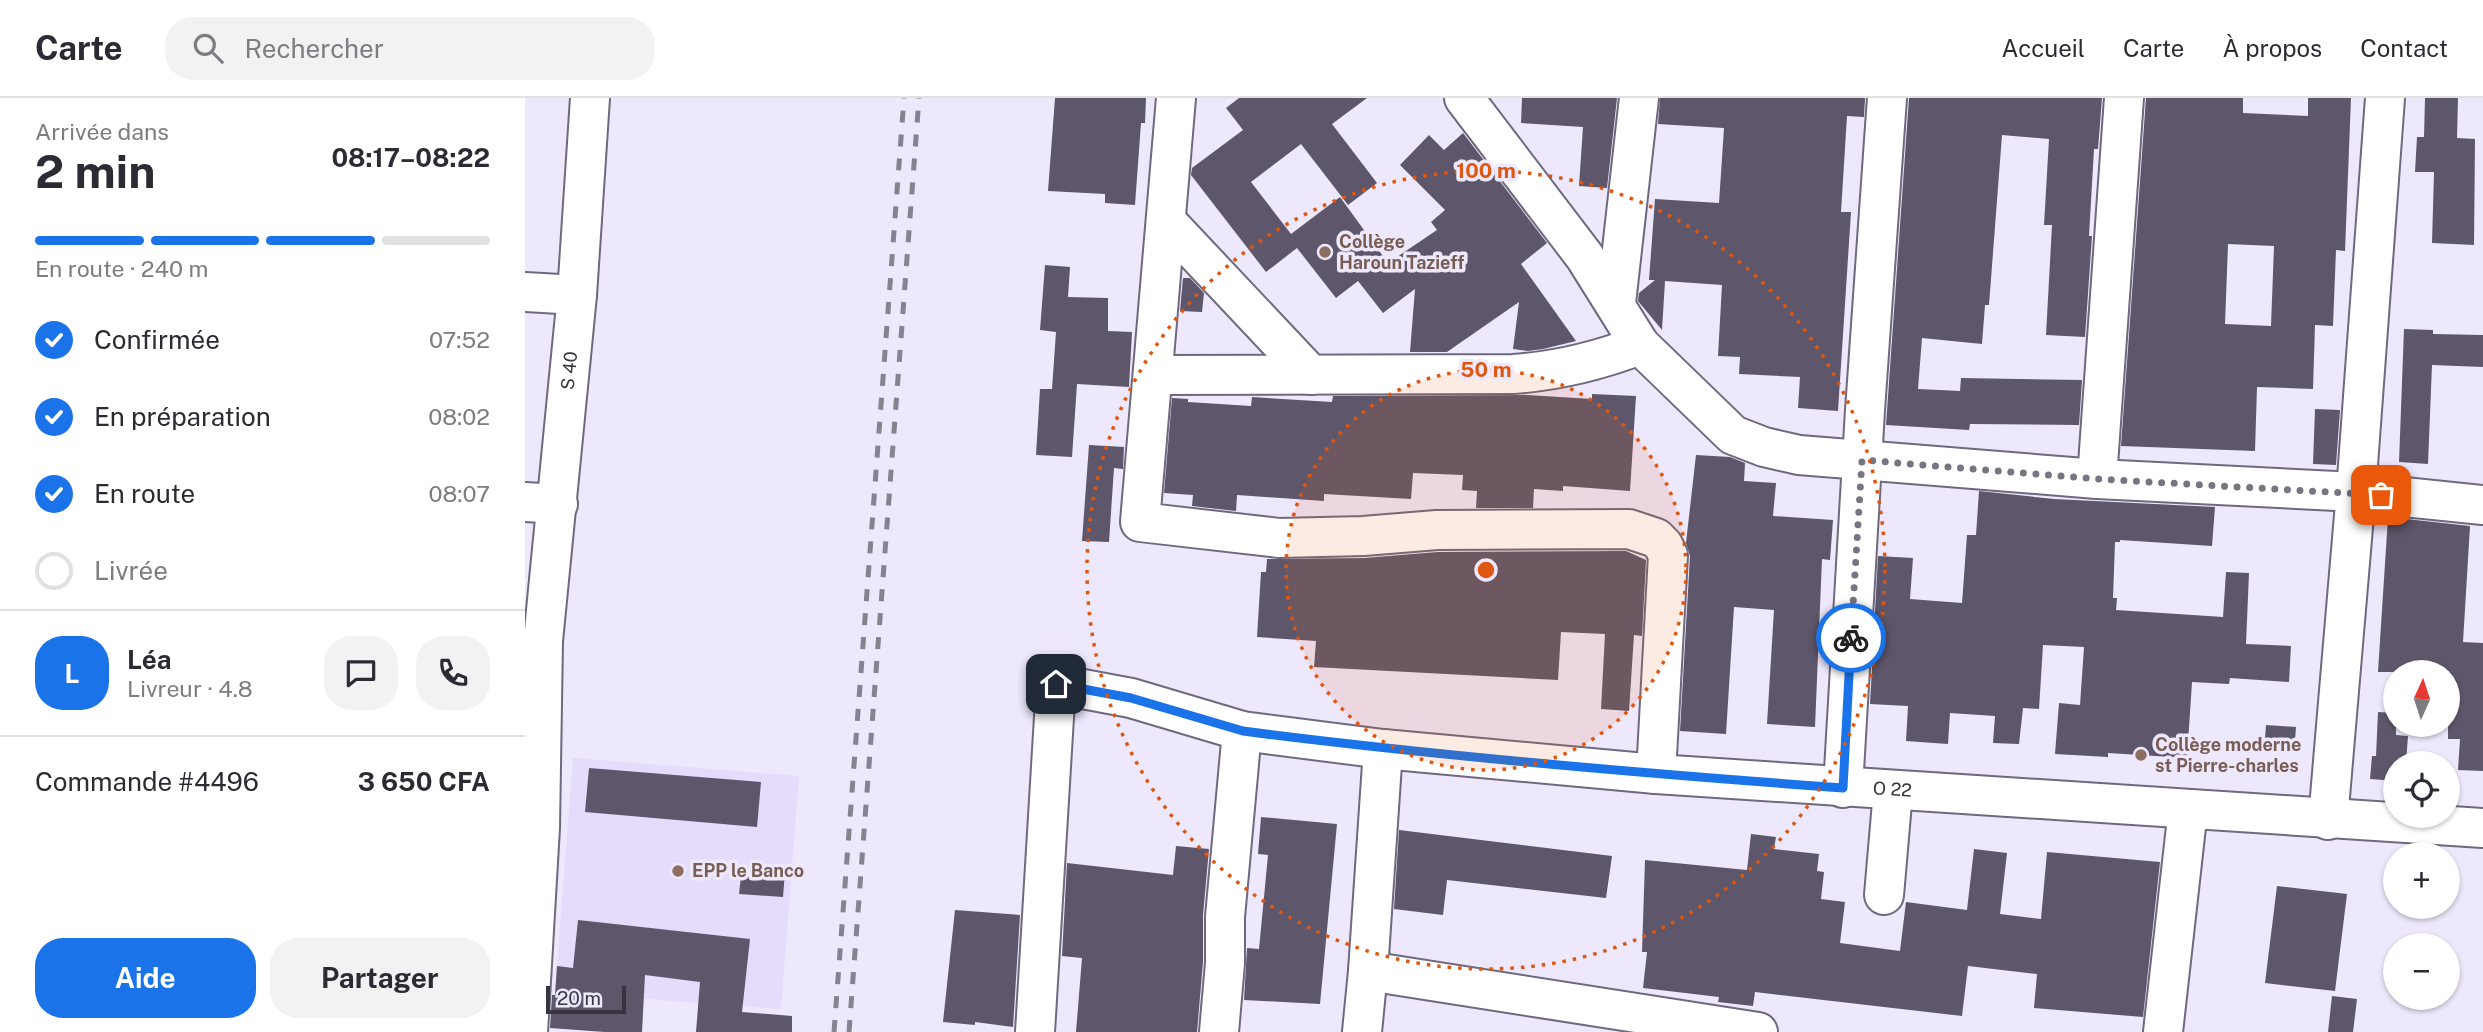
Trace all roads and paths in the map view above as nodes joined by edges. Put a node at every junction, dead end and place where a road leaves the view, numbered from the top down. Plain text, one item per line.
1 (590, 98) edge
2 (1175, 98) edge
3 (1464, 98) edge
4 (1639, 98) edge
5 (1887, 98) edge
6 (2124, 98) edge
7 (2385, 98) edge
8 (1166, 221) junction
9 (525, 292) edge
10 (577, 295) junction
11 (1616, 303) junction
12 (1640, 345) junction
13 (1311, 374) junction
14 (1154, 375) junction
15 (1862, 460) junction
16 (2097, 479) junction
17 (2356, 492) junction
18 (541, 503) edge
19 (2483, 505) edge
20 (1243, 731) junction
21 (1383, 749) junction
22 (1655, 774) junction
23 (1843, 788) junction
24 (1893, 791) junction
25 (2188, 809) junction
26 (2328, 820) junction
27 (2483, 828) edge
28 (1884, 895) dead end
29 (530, 904) edge
30 (1369, 971) junction
31 (1615, 1021) edge
32 (528, 1032) edge
33 (1035, 1032) edge
34 (1219, 1032) edge
35 (1362, 1032) edge
36 (1758, 1032) edge
37 (2163, 1032) edge

1 - 10 street, S 40
2 - 8 street
3 - 11 street
4 - 11 street
5 - 15 street
6 - 16 street
7 - 17 street
8 - 13 street
8 - 14 street
9 - 10 street
10 - 18 street, S 40
11 - 12 street
12 - 13 street
12 - 15 street
13 - 14 street
14 - 22 street
15 - 16 street
15 - 23 street
16 - 17 street
17 - 19 street
17 - 26 street
18 - 29 street, S 40
20 - 21 street, O 22
20 - 33 street, O 22
20 - 34 street
21 - 22 street, O 22
21 - 30 street
22 - 23 street, O 22
23 - 24 street, O 22
24 - 25 street, O 22
24 - 28 street
25 - 26 street, O 22
25 - 37 street
26 - 27 street, O 22
29 - 32 street, S 40
30 - 31 street
30 - 35 street
31 - 36 street

